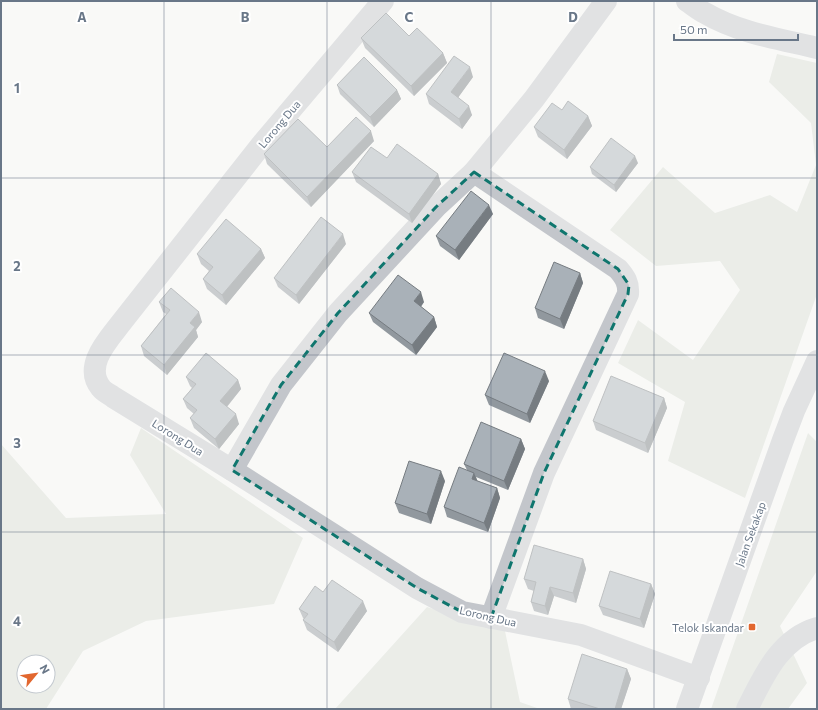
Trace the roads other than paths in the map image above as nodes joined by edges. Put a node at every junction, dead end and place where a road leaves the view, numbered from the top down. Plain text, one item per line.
1 (383, 1) edge
2 (606, 1) edge
3 (687, 1) edge
4 (817, 48) edge
5 (474, 172) junction
6 (817, 361) edge
7 (232, 470) junction
8 (491, 618) junction
9 (817, 628) edge
10 (699, 678) junction
11 (686, 709) edge
12 (747, 709) edge

1 - 7 street, Lorong Dua
2 - 5 street
3 - 4 street
5 - 7 street
5 - 8 street
6 - 10 street, Jalan Sekakap
7 - 8 street, Lorong Dua
8 - 10 street, Lorong Dua
9 - 12 street
10 - 11 street, Jalan Sekakap

